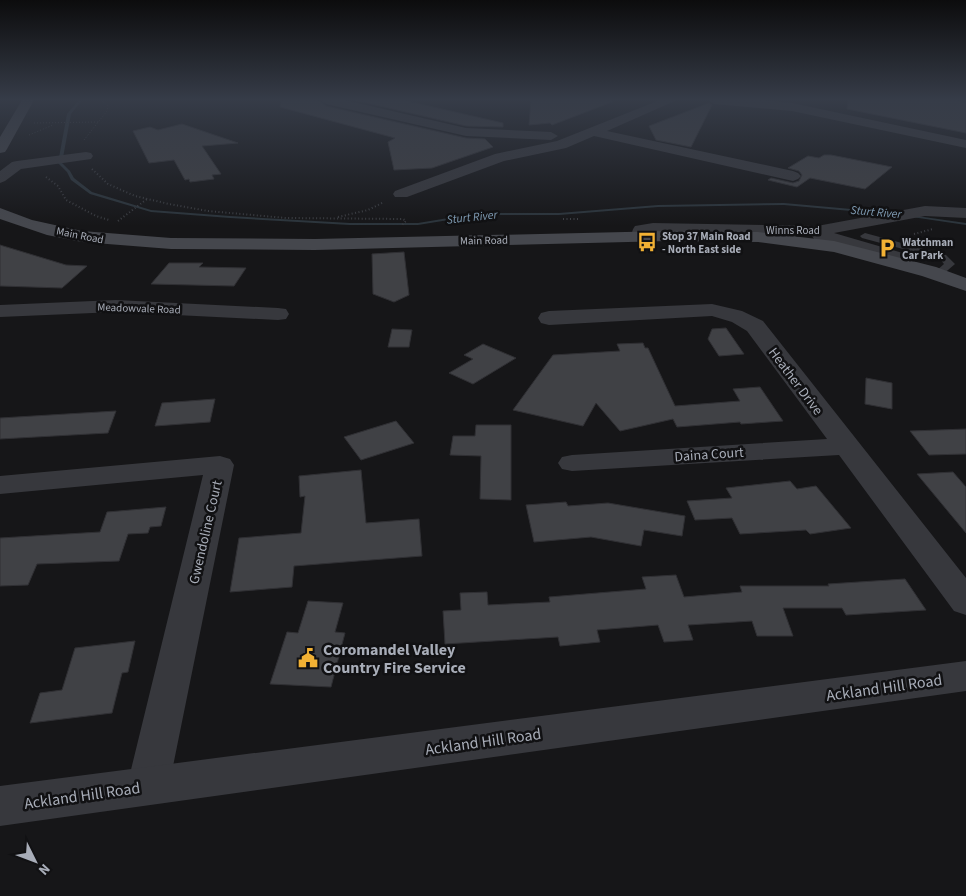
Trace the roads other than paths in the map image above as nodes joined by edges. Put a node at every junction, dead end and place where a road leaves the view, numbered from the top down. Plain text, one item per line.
1 (567, 142) edge
2 (620, 142) edge
3 (86, 156) road end
4 (793, 176) dead end
5 (0, 178) edge
6 (401, 194) dead end
7 (0, 213) edge
8 (966, 213) edge
9 (823, 230) junction
10 (865, 236) dead end
11 (641, 237) junction
12 (938, 274) junction
13 (966, 285) edge
14 (0, 311) edge
15 (278, 314) dead end
16 (549, 318) dead end
17 (846, 446) junction
18 (572, 463) dead end
19 (0, 486) edge
20 (966, 602) edge
21 (966, 676) edge
22 (148, 786) junction
23 (0, 806) edge

1 - 6 street
2 - 4 street
3 - 5 street
7 - 11 main road, Main Road
8 - 9 street, Winns Road
9 - 11 street, Winns Road
9 - 12 street
10 - 12 lane
11 - 12 main road, Main Road
12 - 13 main road, Main Road
14 - 15 street, Meadowvale Road
16 - 17 street, Heather Drive
17 - 18 street, Daina Court
17 - 20 street, Heather Drive
19 - 22 street, Gwendoline Court
21 - 22 street, Ackland Hill Road
22 - 23 street, Ackland Hill Road

